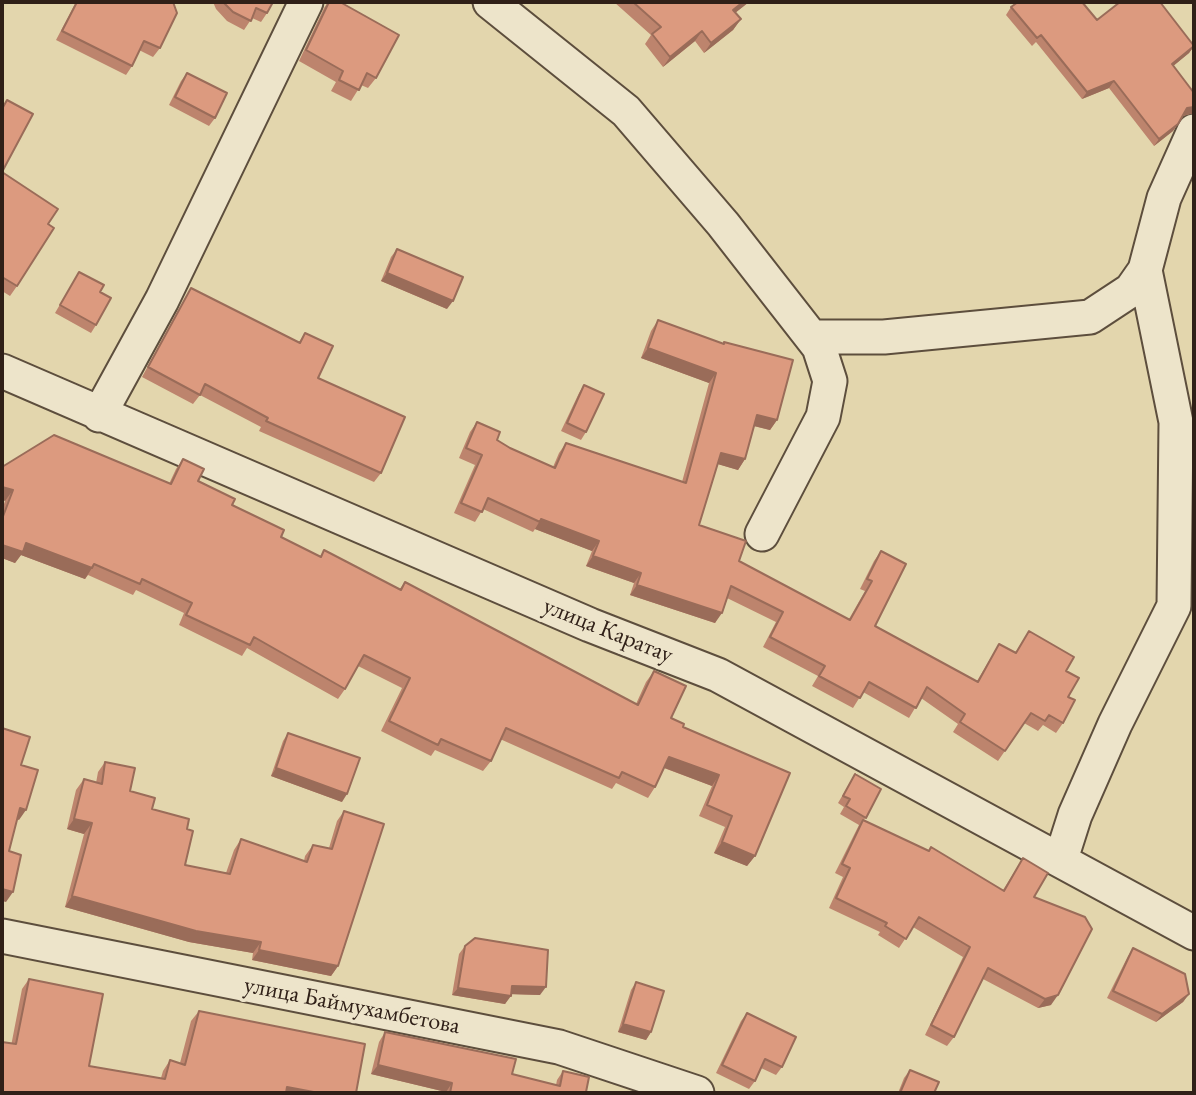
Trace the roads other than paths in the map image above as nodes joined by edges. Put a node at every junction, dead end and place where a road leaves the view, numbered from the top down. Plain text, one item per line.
1 (306, 2) edge
2 (490, 2) edge
3 (1194, 131) edge
4 (1145, 270) junction
5 (811, 337) junction
6 (2, 371) edge
7 (99, 415) junction
8 (762, 534) dead end
9 (1061, 859) junction
10 (1194, 933) edge
11 (2, 936) edge
12 (697, 1093) edge

1 - 7 street
2 - 5 street
3 - 4 street
4 - 5 street
4 - 9 street
5 - 8 street
6 - 7 street, улица Каратау
7 - 9 street, улица Каратау
9 - 10 street, улица Каратау
11 - 12 street, улица Баймухамбетова

